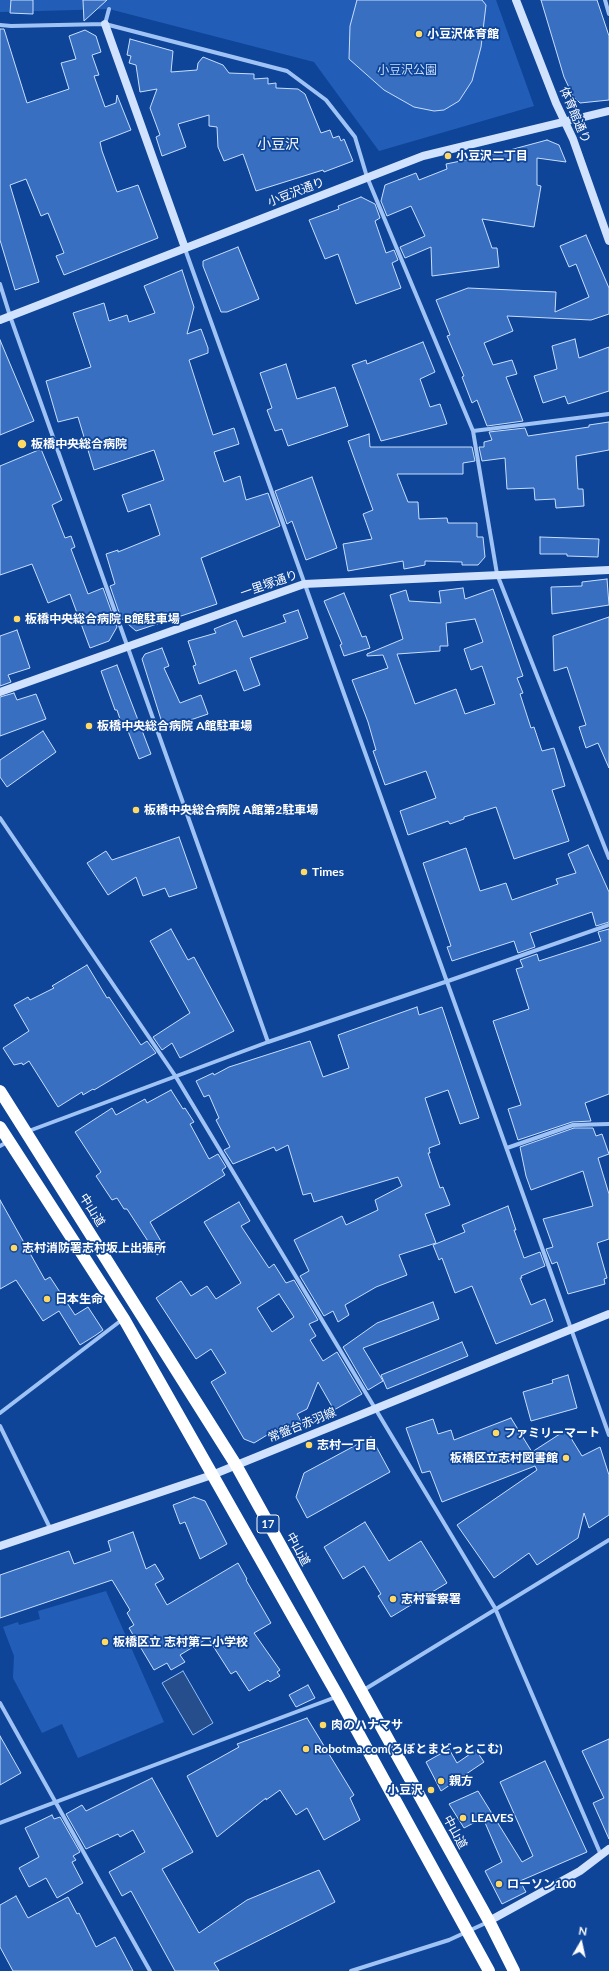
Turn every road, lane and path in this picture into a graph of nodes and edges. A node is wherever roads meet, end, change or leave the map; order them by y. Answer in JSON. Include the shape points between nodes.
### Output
{"nodes":[{"id":1,"x":516,"y":0,"type":"edge"},
{"id":2,"x":605,"y":0,"type":"edge"},
{"id":3,"x":108,"y":9,"type":"dead end"},
{"id":4,"x":609,"y":14,"type":"edge"},
{"id":5,"x":105,"y":24,"type":"junction"},
{"id":6,"x":0,"y":25,"type":"edge"},
{"id":7,"x":609,"y":111,"type":"edge"},
{"id":8,"x":565,"y":122,"type":"junction"},
{"id":9,"x":367,"y":177,"type":"junction"},
{"id":10,"x":609,"y":241,"type":"edge"},
{"id":11,"x":185,"y":248,"type":"junction"},
{"id":12,"x":0,"y":284,"type":"edge"},
{"id":13,"x":10,"y":316,"type":"junction"},
{"id":14,"x":0,"y":320,"type":"edge"},
{"id":15,"x":609,"y":414,"type":"edge"},
{"id":16,"x":473,"y":431,"type":"junction"},
{"id":17,"x":609,"y":570,"type":"edge"},
{"id":18,"x":497,"y":574,"type":"junction"},
{"id":19,"x":304,"y":584,"type":"junction"},
{"id":20,"x":128,"y":647,"type":"junction"},
{"id":21,"x":0,"y":692,"type":"edge"},
{"id":22,"x":0,"y":818,"type":"edge"},
{"id":23,"x":609,"y":858,"type":"edge"},
{"id":24,"x":609,"y":925,"type":"edge"},
{"id":25,"x":448,"y":982,"type":"junction"},
{"id":26,"x":268,"y":1042,"type":"junction"},
{"id":27,"x":176,"y":1077,"type":"junction"},
{"id":28,"x":0,"y":1091,"type":"edge"},
{"id":29,"x":609,"y":1124,"type":"edge"},
{"id":30,"x":0,"y":1127,"type":"edge"},
{"id":31,"x":26,"y":1132,"type":"junction"},
{"id":32,"x":4,"y":1143,"type":"edge"},
{"id":33,"x":507,"y":1148,"type":"junction"},
{"id":34,"x":609,"y":1314,"type":"edge"},
{"id":35,"x":124,"y":1319,"type":"junction"},
{"id":36,"x":571,"y":1330,"type":"junction"},
{"id":37,"x":375,"y":1408,"type":"junction"},
{"id":38,"x":0,"y":1413,"type":"edge"},
{"id":39,"x":0,"y":1426,"type":"edge"},
{"id":40,"x":609,"y":1435,"type":"edge"},
{"id":41,"x":236,"y":1465,"type":"junction"},
{"id":42,"x":212,"y":1475,"type":"junction"},
{"id":43,"x":51,"y":1530,"type":"junction"},
{"id":44,"x":609,"y":1540,"type":"edge"},
{"id":45,"x":0,"y":1546,"type":"edge"},
{"id":46,"x":495,"y":1608,"type":"junction"},
{"id":47,"x":361,"y":1691,"type":"junction"},
{"id":48,"x":338,"y":1696,"type":"junction"},
{"id":49,"x":0,"y":1703,"type":"edge"},
{"id":50,"x":56,"y":1802,"type":"junction"},
{"id":51,"x":0,"y":1823,"type":"edge"},
{"id":52,"x":609,"y":1849,"type":"edge"},
{"id":53,"x":601,"y":1855,"type":"junction"},
{"id":54,"x":489,"y":1921,"type":"junction"},
{"id":55,"x":469,"y":1931,"type":"junction"},
{"id":56,"x":150,"y":1971,"type":"edge"},
{"id":57,"x":351,"y":1971,"type":"edge"},
{"id":58,"x":489,"y":1971,"type":"edge"},
{"id":59,"x":514,"y":1971,"type":"edge"}],
"edges":[{"from":1,"to":8,"type":"street","name":"体育館通り"},
{"from":2,"to":4,"type":"street"},
{"from":3,"to":5,"type":"street"},
{"from":5,"to":6,"type":"street"},
{"from":5,"to":9,"type":"street","via":[[287,71],[326,100],[355,136]]},
{"from":5,"to":11,"type":"street"},
{"from":7,"to":8,"type":"street","name":"小豆沢通り"},
{"from":8,"to":9,"type":"street","name":"小豆沢通り","via":[[423,156]]},
{"from":8,"to":10,"type":"street","name":"体育館通り"},
{"from":9,"to":11,"type":"street","name":"小豆沢通り"},
{"from":9,"to":16,"type":"street"},
{"from":11,"to":13,"type":"street","name":"小豆沢通り"},
{"from":11,"to":19,"type":"street"},
{"from":12,"to":13,"type":"street"},
{"from":13,"to":14,"type":"street","name":"小豆沢通り"},
{"from":13,"to":20,"type":"street"},
{"from":15,"to":16,"type":"street"},
{"from":16,"to":18,"type":"street"},
{"from":17,"to":18,"type":"street","name":"一里塚通り"},
{"from":18,"to":19,"type":"street","name":"一里塚通り"},
{"from":18,"to":23,"type":"street"},
{"from":19,"to":20,"type":"street","name":"一里塚通り"},
{"from":19,"to":25,"type":"street"},
{"from":20,"to":21,"type":"street","name":"一里塚通り"},
{"from":20,"to":26,"type":"street"},
{"from":22,"to":27,"type":"street"},
{"from":24,"to":25,"type":"street"},
{"from":25,"to":26,"type":"street"},
{"from":25,"to":33,"type":"street"},
{"from":26,"to":27,"type":"street"},
{"from":27,"to":31,"type":"street"},
{"from":27,"to":37,"type":"street"},
{"from":28,"to":31,"type":"highway","name":"中山道","number":"17"},
{"from":29,"to":33,"type":"street","via":[[573,1125]]},
{"from":30,"to":32,"type":"highway","number":"17"},
{"from":31,"to":41,"type":"highway","name":"中山道","number":"17"},
{"from":32,"to":35,"type":"highway","number":"17"},
{"from":33,"to":36,"type":"street"},
{"from":34,"to":36,"type":"street","name":"常盤台赤羽線"},
{"from":35,"to":38,"type":"street"},
{"from":35,"to":42,"type":"highway","number":"17"},
{"from":36,"to":37,"type":"street","name":"常盤台赤羽線"},
{"from":36,"to":40,"type":"street"},
{"from":37,"to":41,"type":"street","name":"常盤台赤羽線"},
{"from":37,"to":46,"type":"street"},
{"from":39,"to":43,"type":"street"},
{"from":41,"to":42,"type":"street","name":"常盤台赤羽線"},
{"from":41,"to":47,"type":"highway","name":"中山道","number":"17"},
{"from":42,"to":43,"type":"street","name":"常盤台赤羽線"},
{"from":42,"to":48,"type":"highway","number":"17"},
{"from":43,"to":45,"type":"street","name":"常盤台赤羽線"},
{"from":44,"to":46,"type":"street"},
{"from":46,"to":47,"type":"street"},
{"from":46,"to":53,"type":"street"},
{"from":47,"to":54,"type":"highway","name":"中山道","number":"17"},
{"from":48,"to":50,"type":"street"},
{"from":48,"to":55,"type":"highway","number":"17"},
{"from":49,"to":50,"type":"street"},
{"from":50,"to":51,"type":"street"},
{"from":50,"to":56,"type":"street"},
{"from":52,"to":53,"type":"street"},
{"from":53,"to":54,"type":"street","via":[[580,1871]]},
{"from":54,"to":55,"type":"street"},
{"from":54,"to":59,"type":"highway","name":"中山道","number":"17"},
{"from":55,"to":57,"type":"street","via":[[449,1940]]},
{"from":55,"to":58,"type":"highway","number":"17"}]}
